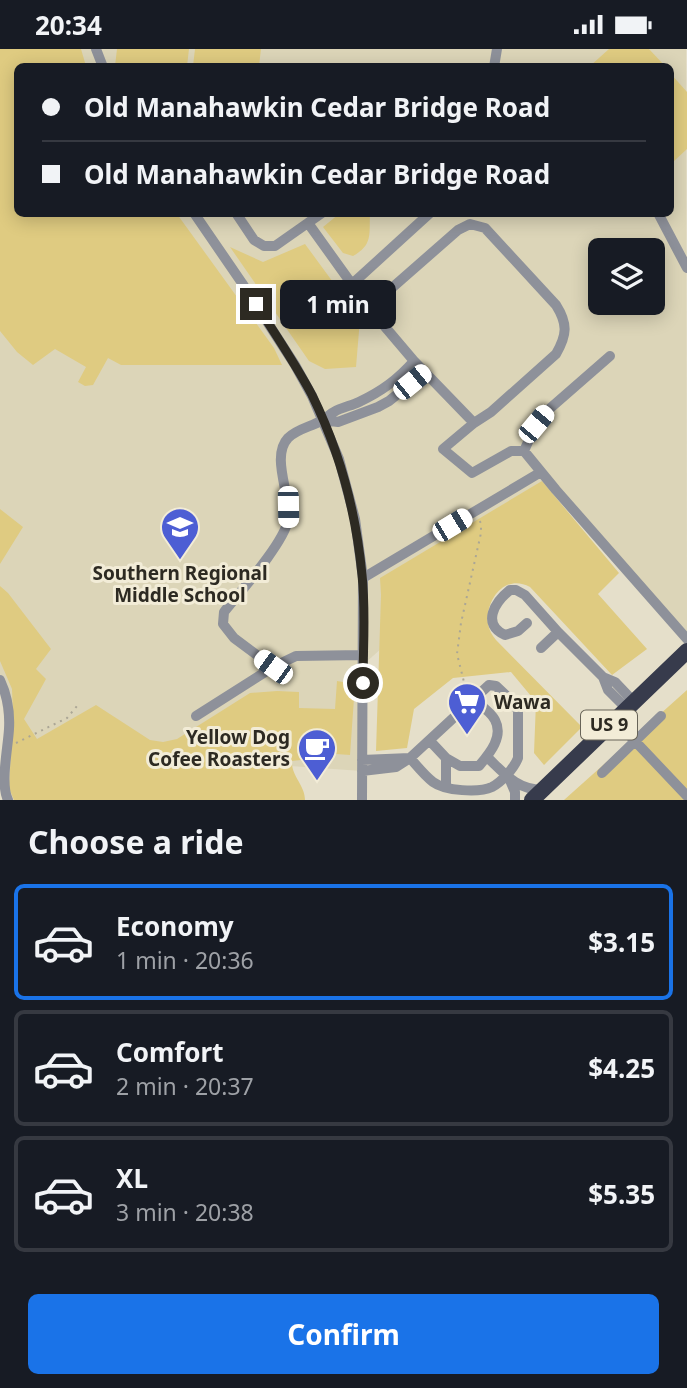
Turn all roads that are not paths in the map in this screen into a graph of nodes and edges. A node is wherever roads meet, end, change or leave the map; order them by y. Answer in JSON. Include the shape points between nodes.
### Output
{"nodes":[{"id":1,"x":197,"y":217,"type":"edge"},
{"id":2,"x":239,"y":217,"type":"edge"},
{"id":3,"x":316,"y":217,"type":"edge"},
{"id":4,"x":426,"y":217,"type":"edge"},
{"id":5,"x":660,"y":217,"type":"edge"},
{"id":6,"x":308,"y":223,"type":"junction"},
{"id":7,"x":687,"y":268,"type":"edge"},
{"id":8,"x":351,"y":285,"type":"junction"},
{"id":9,"x":369,"y":308,"type":"junction"},
{"id":10,"x":610,"y":356,"type":"dead end"},
{"id":11,"x":414,"y":362,"type":"junction"},
{"id":12,"x":425,"y":372,"type":"junction"},
{"id":13,"x":323,"y":420,"type":"junction"},
{"id":14,"x":474,"y":423,"type":"junction"},
{"id":15,"x":524,"y":451,"type":"junction"},
{"id":16,"x":541,"y":472,"type":"junction"},
{"id":17,"x":363,"y":578,"type":"junction"},
{"id":18,"x":527,"y":623,"type":"dead end"},
{"id":19,"x":558,"y":632,"type":"junction"},
{"id":20,"x":687,"y":639,"type":"edge"},
{"id":21,"x":541,"y":648,"type":"dead end"},
{"id":22,"x":687,"y":651,"type":"edge"},
{"id":23,"x":363,"y":655,"type":"junction"},
{"id":24,"x":273,"y":667,"type":"junction"},
{"id":25,"x":0,"y":680,"type":"edge"},
{"id":26,"x":474,"y":700,"type":"junction"},
{"id":27,"x":625,"y":710,"type":"junction"},
{"id":28,"x":196,"y":716,"type":"dead end"},
{"id":29,"x":661,"y":716,"type":"dead end"},
{"id":30,"x":518,"y":718,"type":"junction"},
{"id":31,"x":495,"y":719,"type":"junction"},
{"id":32,"x":430,"y":741,"type":"junction"},
{"id":33,"x":635,"y":742,"type":"junction"},
{"id":34,"x":487,"y":757,"type":"junction"},
{"id":35,"x":410,"y":758,"type":"junction"},
{"id":36,"x":446,"y":758,"type":"junction"},
{"id":37,"x":362,"y":765,"type":"junction"},
{"id":38,"x":602,"y":773,"type":"dead end"},
{"id":39,"x":508,"y":776,"type":"junction"},
{"id":40,"x":446,"y":787,"type":"junction"},
{"id":41,"x":537,"y":795,"type":"edge"},
{"id":42,"x":687,"y":796,"type":"edge"},
{"id":43,"x":8,"y":800,"type":"edge"},
{"id":44,"x":362,"y":800,"type":"edge"},
{"id":45,"x":515,"y":800,"type":"edge"}],
"edges":[{"from":1,"to":13,"type":"street","via":[[295,365]]},
{"from":2,"to":6,"type":"street","via":[[254,240],[264,246],[275,246]]},
{"from":3,"to":6,"type":"street"},
{"from":4,"to":8,"type":"street"},
{"from":5,"to":7,"type":"street"},
{"from":6,"to":8,"type":"street"},
{"from":8,"to":9,"type":"street"},
{"from":9,"to":11,"type":"street"},
{"from":9,"to":14,"type":"street","via":[[470,223],[485,228],[556,305],[564,317],[565,333],[556,354]]},
{"from":10,"to":15,"type":"street","via":[[547,411]]},
{"from":11,"to":12,"type":"street"},
{"from":11,"to":13,"type":"street","via":[[387,387]]},
{"from":12,"to":13,"type":"street","via":[[378,407],[338,422]]},
{"from":12,"to":14,"type":"street"},
{"from":13,"to":17,"type":"street","via":[[355,519]]},
{"from":13,"to":24,"type":"street","via":[[299,430],[281,449],[288,522],[276,545],[224,612],[223,624],[234,638]]},
{"from":14,"to":15,"type":"street","via":[[443,449],[472,473],[511,451]]},
{"from":15,"to":16,"type":"street"},
{"from":16,"to":17,"type":"street"},
{"from":16,"to":20,"type":"street"},
{"from":17,"to":23,"type":"street"},
{"from":18,"to":19,"type":"street","via":[[505,635],[495,628],[494,610],[510,590],[525,595]]},
{"from":19,"to":21,"type":"street"},
{"from":19,"to":27,"type":"street","via":[[603,677]]},
{"from":22,"to":27,"type":"highway","number":"US 9"},
{"from":23,"to":24,"type":"street","via":[[296,656]]},
{"from":23,"to":37,"type":"street"},
{"from":24,"to":28,"type":"street"},
{"from":25,"to":43,"type":"street","via":[[8,703],[3,785]]},
{"from":26,"to":30,"type":"street","via":[[489,685],[496,686],[514,703]]},
{"from":26,"to":31,"type":"street"},
{"from":26,"to":32,"type":"street"},
{"from":27,"to":33,"type":"street"},
{"from":27,"to":41,"type":"highway","number":"US 9"},
{"from":29,"to":33,"type":"street"},
{"from":30,"to":31,"type":"street"},
{"from":30,"to":39,"type":"street","via":[[518,758]]},
{"from":31,"to":34,"type":"street","via":[[495,745]]},
{"from":32,"to":35,"type":"street"},
{"from":32,"to":36,"type":"street"},
{"from":33,"to":38,"type":"street"},
{"from":33,"to":42,"type":"street"},
{"from":34,"to":36,"type":"street","via":[[479,766],[460,766]]},
{"from":34,"to":39,"type":"street"},
{"from":35,"to":37,"type":"street","via":[[396,767]]},
{"from":35,"to":40,"type":"street","via":[[434,783]]},
{"from":36,"to":40,"type":"street"},
{"from":37,"to":44,"type":"street"},
{"from":39,"to":40,"type":"street","via":[[485,789]]},
{"from":39,"to":41,"type":"street"},
{"from":39,"to":45,"type":"street"}]}
